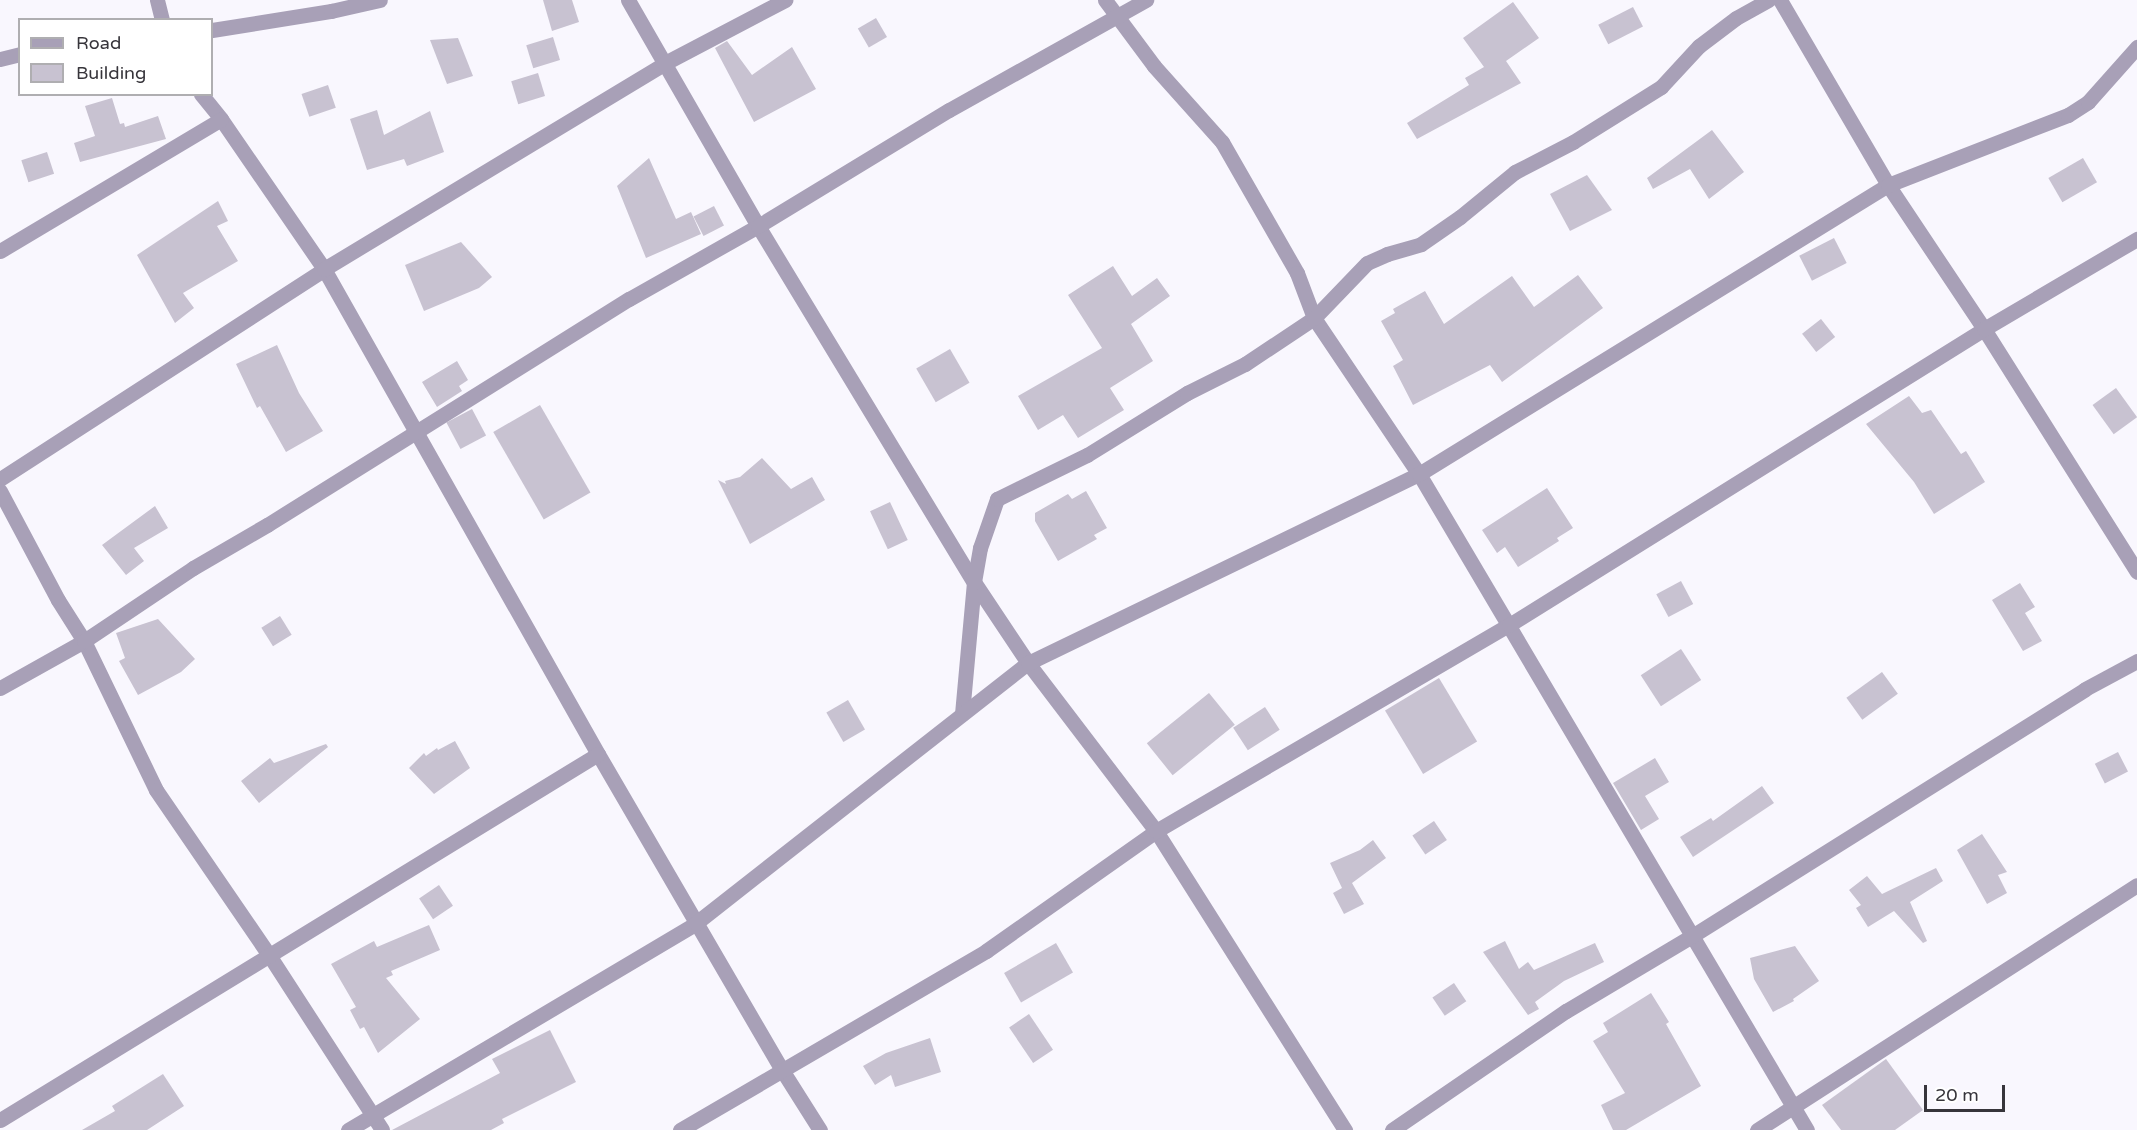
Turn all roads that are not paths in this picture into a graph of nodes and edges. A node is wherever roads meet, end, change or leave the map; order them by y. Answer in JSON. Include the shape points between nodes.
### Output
{"nodes":[{"id":1,"x":157,"y":0,"type":"edge"},
{"id":2,"x":380,"y":0,"type":"edge"},
{"id":3,"x":628,"y":0,"type":"edge"},
{"id":4,"x":785,"y":0,"type":"edge"},
{"id":5,"x":1106,"y":0,"type":"edge"},
{"id":6,"x":1146,"y":0,"type":"edge"},
{"id":7,"x":1767,"y":0,"type":"edge"},
{"id":8,"x":1780,"y":0,"type":"edge"},
{"id":9,"x":162,"y":18,"type":"edge"},
{"id":10,"x":1116,"y":18,"type":"junction"},
{"id":11,"x":213,"y":30,"type":"edge"},
{"id":12,"x":2137,"y":46,"type":"edge"},
{"id":13,"x":18,"y":54,"type":"edge"},
{"id":14,"x":0,"y":59,"type":"edge"},
{"id":15,"x":664,"y":63,"type":"junction"},
{"id":16,"x":203,"y":96,"type":"edge"},
{"id":17,"x":221,"y":119,"type":"junction"},
{"id":18,"x":1888,"y":185,"type":"junction"},
{"id":19,"x":758,"y":226,"type":"junction"},
{"id":20,"x":2137,"y":239,"type":"edge"},
{"id":21,"x":0,"y":251,"type":"edge"},
{"id":22,"x":324,"y":269,"type":"junction"},
{"id":23,"x":1314,"y":318,"type":"junction"},
{"id":24,"x":1984,"y":329,"type":"junction"},
{"id":25,"x":417,"y":430,"type":"junction"},
{"id":26,"x":1419,"y":474,"type":"junction"},
{"id":27,"x":0,"y":479,"type":"edge"},
{"id":28,"x":0,"y":491,"type":"edge"},
{"id":29,"x":2137,"y":572,"type":"edge"},
{"id":30,"x":974,"y":582,"type":"junction"},
{"id":31,"x":1509,"y":625,"type":"junction"},
{"id":32,"x":84,"y":641,"type":"junction"},
{"id":33,"x":2137,"y":661,"type":"edge"},
{"id":34,"x":1028,"y":663,"type":"junction"},
{"id":35,"x":0,"y":688,"type":"edge"},
{"id":36,"x":962,"y":714,"type":"junction"},
{"id":37,"x":598,"y":754,"type":"junction"},
{"id":38,"x":1156,"y":831,"type":"junction"},
{"id":39,"x":2137,"y":885,"type":"edge"},
{"id":40,"x":696,"y":923,"type":"junction"},
{"id":41,"x":1692,"y":936,"type":"junction"},
{"id":42,"x":269,"y":955,"type":"junction"},
{"id":43,"x":782,"y":1071,"type":"junction"},
{"id":44,"x":1795,"y":1107,"type":"junction"},
{"id":45,"x":373,"y":1114,"type":"junction"},
{"id":46,"x":0,"y":1120,"type":"edge"},
{"id":47,"x":348,"y":1130,"type":"edge"},
{"id":48,"x":382,"y":1130,"type":"edge"},
{"id":49,"x":680,"y":1130,"type":"edge"},
{"id":50,"x":820,"y":1130,"type":"edge"},
{"id":51,"x":1345,"y":1130,"type":"edge"},
{"id":52,"x":1392,"y":1130,"type":"edge"},
{"id":53,"x":1757,"y":1130,"type":"edge"},
{"id":54,"x":1807,"y":1130,"type":"edge"}],
"edges":[{"from":1,"to":9,"type":"street"},
{"from":2,"to":11,"type":"street"},
{"from":3,"to":15,"type":"street"},
{"from":4,"to":15,"type":"street"},
{"from":5,"to":10,"type":"street"},
{"from":6,"to":10,"type":"street"},
{"from":7,"to":23,"type":"street","via":[[1699,46],[1661,87],[1573,142],[1515,172],[1421,244],[1367,263]]},
{"from":8,"to":18,"type":"street"},
{"from":10,"to":19,"type":"street","via":[[949,110]]},
{"from":10,"to":23,"type":"street","via":[[1222,142],[1297,273]]},
{"from":12,"to":18,"type":"street","via":[[2088,102],[2068,115]]},
{"from":13,"to":14,"type":"street"},
{"from":15,"to":19,"type":"street"},
{"from":15,"to":22,"type":"street"},
{"from":16,"to":17,"type":"street"},
{"from":17,"to":21,"type":"street"},
{"from":17,"to":22,"type":"street"},
{"from":18,"to":24,"type":"street"},
{"from":18,"to":26,"type":"street"},
{"from":19,"to":25,"type":"street","via":[[629,299]]},
{"from":19,"to":30,"type":"street"},
{"from":20,"to":24,"type":"street"},
{"from":22,"to":25,"type":"street"},
{"from":22,"to":27,"type":"street"},
{"from":23,"to":26,"type":"street"},
{"from":23,"to":30,"type":"street","via":[[1245,364],[1187,393],[1087,455],[997,499],[980,548]]},
{"from":24,"to":29,"type":"street"},
{"from":24,"to":31,"type":"street"},
{"from":25,"to":32,"type":"street","via":[[193,568]]},
{"from":25,"to":37,"type":"street"},
{"from":26,"to":31,"type":"street"},
{"from":26,"to":34,"type":"street"},
{"from":28,"to":32,"type":"street"},
{"from":30,"to":34,"type":"street"},
{"from":30,"to":36,"type":"street"},
{"from":31,"to":38,"type":"street"},
{"from":31,"to":41,"type":"street"},
{"from":32,"to":35,"type":"street"},
{"from":32,"to":42,"type":"street","via":[[156,790]]},
{"from":33,"to":41,"type":"street","via":[[2085,689]]},
{"from":34,"to":36,"type":"street"},
{"from":34,"to":38,"type":"street"},
{"from":36,"to":40,"type":"street"},
{"from":37,"to":40,"type":"street"},
{"from":37,"to":42,"type":"street"},
{"from":38,"to":43,"type":"street","via":[[986,951]]},
{"from":38,"to":51,"type":"street"},
{"from":39,"to":44,"type":"street"},
{"from":40,"to":43,"type":"street"},
{"from":40,"to":45,"type":"street"},
{"from":41,"to":44,"type":"street"},
{"from":41,"to":52,"type":"street","via":[[1566,1011]]},
{"from":42,"to":45,"type":"street"},
{"from":42,"to":46,"type":"street"},
{"from":43,"to":49,"type":"street"},
{"from":43,"to":50,"type":"street"},
{"from":44,"to":53,"type":"street"},
{"from":44,"to":54,"type":"street"},
{"from":45,"to":47,"type":"street"},
{"from":45,"to":48,"type":"street"}]}
